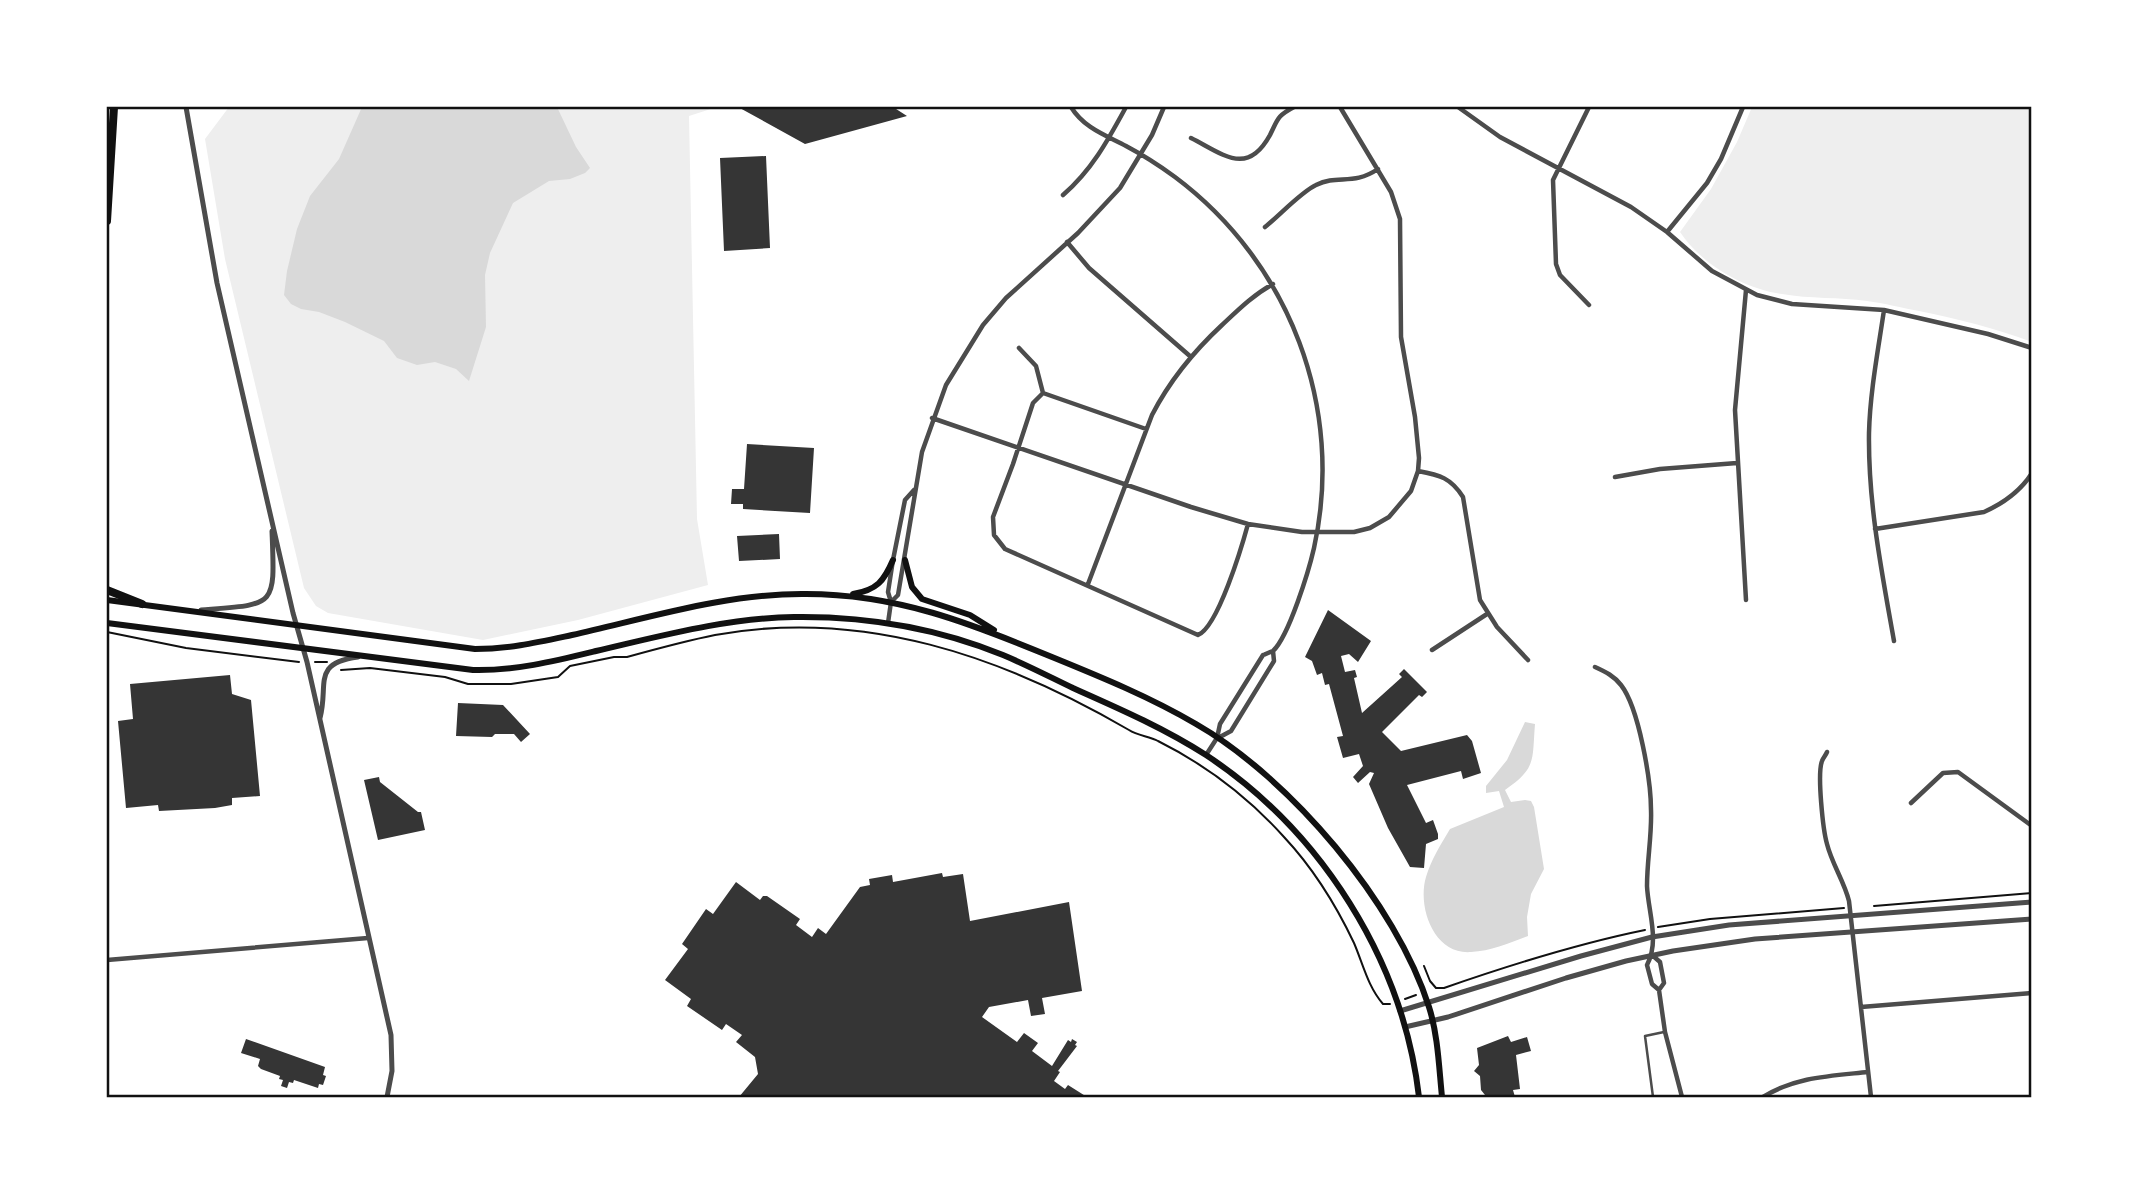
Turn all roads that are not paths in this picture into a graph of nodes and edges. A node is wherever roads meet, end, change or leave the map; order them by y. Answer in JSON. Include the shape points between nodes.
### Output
{"nodes":[{"id":1,"x":114,"y":107,"type":"edge"},
{"id":2,"x":186,"y":107,"type":"edge"},
{"id":3,"x":1071,"y":107,"type":"edge"},
{"id":4,"x":1126,"y":107,"type":"edge"},
{"id":5,"x":1164,"y":107,"type":"edge"},
{"id":6,"x":1294,"y":107,"type":"edge"},
{"id":7,"x":1340,"y":107,"type":"edge"},
{"id":8,"x":1458,"y":107,"type":"edge"},
{"id":9,"x":1589,"y":107,"type":"edge"},
{"id":10,"x":1743,"y":107,"type":"edge"},
{"id":11,"x":1109,"y":137,"type":"junction"},
{"id":12,"x":1191,"y":138,"type":"dead end"},
{"id":13,"x":1142,"y":155,"type":"junction"},
{"id":14,"x":1558,"y":168,"type":"junction"},
{"id":15,"x":1378,"y":169,"type":"junction"},
{"id":16,"x":1063,"y":195,"type":"dead end"},
{"id":17,"x":107,"y":221,"type":"edge"},
{"id":18,"x":1265,"y":227,"type":"dead end"},
{"id":19,"x":1667,"y":232,"type":"junction"},
{"id":20,"x":1067,"y":242,"type":"junction"},
{"id":21,"x":1273,"y":284,"type":"junction"},
{"id":22,"x":1746,"y":290,"type":"junction"},
{"id":23,"x":1589,"y":305,"type":"dead end"},
{"id":24,"x":1884,"y":310,"type":"junction"},
{"id":25,"x":1018,"y":348,"type":"dead end"},
{"id":26,"x":2032,"y":348,"type":"edge"},
{"id":27,"x":1191,"y":357,"type":"junction"},
{"id":28,"x":1044,"y":393,"type":"junction"},
{"id":29,"x":932,"y":418,"type":"junction"},
{"id":30,"x":1146,"y":429,"type":"junction"},
{"id":31,"x":1018,"y":447,"type":"junction"},
{"id":32,"x":1737,"y":463,"type":"junction"},
{"id":33,"x":1418,"y":471,"type":"junction"},
{"id":34,"x":2032,"y":473,"type":"edge"},
{"id":35,"x":1615,"y":477,"type":"dead end"},
{"id":36,"x":1126,"y":484,"type":"junction"},
{"id":37,"x":914,"y":489,"type":"junction"},
{"id":38,"x":271,"y":518,"type":"junction"},
{"id":39,"x":1248,"y":524,"type":"junction"},
{"id":40,"x":1875,"y":529,"type":"junction"},
{"id":41,"x":1318,"y":532,"type":"junction"},
{"id":42,"x":893,"y":560,"type":"junction"},
{"id":43,"x":905,"y":560,"type":"junction"},
{"id":44,"x":1088,"y":584,"type":"junction"},
{"id":45,"x":107,"y":590,"type":"edge"},
{"id":46,"x":842,"y":596,"type":"junction"},
{"id":47,"x":107,"y":600,"type":"edge"},
{"id":48,"x":1746,"y":600,"type":"dead end"},
{"id":49,"x":891,"y":602,"type":"junction"},
{"id":50,"x":142,"y":604,"type":"junction"},
{"id":51,"x":192,"y":611,"type":"junction"},
{"id":52,"x":1487,"y":614,"type":"junction"},
{"id":53,"x":107,"y":623,"type":"edge"},
{"id":54,"x":888,"y":623,"type":"junction"},
{"id":55,"x":297,"y":626,"type":"junction"},
{"id":56,"x":1011,"y":640,"type":"junction"},
{"id":57,"x":1894,"y":642,"type":"dead end"},
{"id":58,"x":303,"y":648,"type":"junction"},
{"id":59,"x":1432,"y":650,"type":"dead end"},
{"id":60,"x":1273,"y":651,"type":"junction"},
{"id":61,"x":362,"y":657,"type":"junction"},
{"id":62,"x":1528,"y":660,"type":"dead end"},
{"id":63,"x":1595,"y":667,"type":"dead end"},
{"id":64,"x":319,"y":721,"type":"junction"},
{"id":65,"x":1217,"y":738,"type":"junction"},
{"id":66,"x":1828,"y":752,"type":"dead end"},
{"id":67,"x":1206,"y":755,"type":"junction"},
{"id":68,"x":1911,"y":803,"type":"dead end"},
{"id":69,"x":2032,"y":825,"type":"edge"},
{"id":70,"x":2032,"y":902,"type":"edge"},
{"id":71,"x":1850,"y":916,"type":"junction"},
{"id":72,"x":2032,"y":919,"type":"edge"},
{"id":73,"x":1854,"y":933,"type":"junction"},
{"id":74,"x":1652,"y":937,"type":"junction"},
{"id":75,"x":368,"y":938,"type":"junction"},
{"id":76,"x":1652,"y":955,"type":"junction"},
{"id":77,"x":107,"y":960,"type":"edge"},
{"id":78,"x":1659,"y":990,"type":"junction"},
{"id":79,"x":2032,"y":993,"type":"edge"},
{"id":80,"x":1428,"y":1003,"type":"junction"},
{"id":81,"x":1861,"y":1007,"type":"junction"},
{"id":82,"x":1400,"y":1011,"type":"junction"},
{"id":83,"x":1433,"y":1021,"type":"junction"},
{"id":84,"x":1405,"y":1027,"type":"junction"},
{"id":85,"x":1665,"y":1032,"type":"junction"},
{"id":86,"x":1868,"y":1072,"type":"junction"},
{"id":87,"x":387,"y":1097,"type":"edge"},
{"id":88,"x":1419,"y":1097,"type":"edge"},
{"id":89,"x":1441,"y":1097,"type":"edge"},
{"id":90,"x":1653,"y":1097,"type":"edge"},
{"id":91,"x":1682,"y":1097,"type":"edge"},
{"id":92,"x":1763,"y":1097,"type":"edge"},
{"id":93,"x":1871,"y":1097,"type":"edge"}],
"edges":[{"from":1,"to":17,"type":"highway"},
{"from":2,"to":38,"type":"street","via":[[216,274]]},
{"from":3,"to":11,"type":"street","via":[[1086,125]]},
{"from":4,"to":11,"type":"street"},
{"from":5,"to":13,"type":"street"},
{"from":6,"to":12,"type":"street","via":[[1278,117],[1269,137],[1247,160],[1231,159]]},
{"from":7,"to":15,"type":"street"},
{"from":8,"to":14,"type":"street","via":[[1500,137]]},
{"from":9,"to":14,"type":"street"},
{"from":10,"to":19,"type":"street","via":[[1707,183]]},
{"from":11,"to":13,"type":"street"},
{"from":11,"to":16,"type":"street","via":[[1098,158]]},
{"from":13,"to":20,"type":"street","via":[[1100,212]]},
{"from":13,"to":21,"type":"street","via":[[1191,189],[1227,223]]},
{"from":14,"to":19,"type":"street"},
{"from":14,"to":23,"type":"street","via":[[1551,187],[1556,264],[1568,285]]},
{"from":15,"to":18,"type":"street","via":[[1359,179],[1314,186]]},
{"from":15,"to":33,"type":"street","via":[[1400,219],[1401,337],[1416,427]]},
{"from":19,"to":22,"type":"street","via":[[1712,271]]},
{"from":20,"to":27,"type":"street","via":[[1089,268]]},
{"from":20,"to":29,"type":"street","via":[[982,325],[962,354]]},
{"from":21,"to":27,"type":"street","via":[[1245,302]]},
{"from":21,"to":41,"type":"street","via":[[1303,351],[1318,411],[1322,471]]},
{"from":22,"to":24,"type":"street","via":[[1792,304]]},
{"from":22,"to":32,"type":"street","via":[[1735,410]]},
{"from":24,"to":26,"type":"street"},
{"from":24,"to":40,"type":"street","via":[[1869,434]]},
{"from":25,"to":28,"type":"street","via":[[1036,366]]},
{"from":27,"to":30,"type":"street","via":[[1162,395]]},
{"from":28,"to":30,"type":"street"},
{"from":28,"to":31,"type":"street","via":[[1033,402]]},
{"from":29,"to":31,"type":"street"},
{"from":29,"to":37,"type":"street"},
{"from":30,"to":36,"type":"street"},
{"from":31,"to":36,"type":"street"},
{"from":31,"to":44,"type":"street","via":[[993,517],[994,535],[1006,548]]},
{"from":32,"to":35,"type":"street","via":[[1660,468]]},
{"from":32,"to":48,"type":"street"},
{"from":33,"to":41,"type":"street","via":[[1398,508],[1378,523],[1354,532]]},
{"from":33,"to":52,"type":"street","via":[[1447,478],[1463,498],[1476,585]]},
{"from":34,"to":40,"type":"street","via":[[2015,494],[1984,512]]},
{"from":36,"to":39,"type":"street"},
{"from":36,"to":44,"type":"street"},
{"from":37,"to":42,"type":"street","via":[[905,500]]},
{"from":37,"to":43,"type":"street"},
{"from":38,"to":51,"type":"street","via":[[274,579],[270,595],[256,605]]},
{"from":38,"to":55,"type":"street"},
{"from":39,"to":41,"type":"street"},
{"from":39,"to":44,"type":"street","via":[[1224,597],[1201,635],[1194,636]]},
{"from":40,"to":57,"type":"street"},
{"from":41,"to":60,"type":"street","via":[[1300,597]]},
{"from":42,"to":46,"type":"main road","via":[[879,586]]},
{"from":42,"to":49,"type":"street"},
{"from":43,"to":49,"type":"street","via":[[898,595]]},
{"from":43,"to":56,"type":"main road","via":[[912,587],[922,599],[970,615]]},
{"from":45,"to":50,"type":"highway"},
{"from":46,"to":49,"type":"main road"},
{"from":46,"to":55,"type":"main road","via":[[735,599],[497,649]]},
{"from":47,"to":50,"type":"main road"},
{"from":49,"to":54,"type":"street"},
{"from":49,"to":56,"type":"main road","via":[[939,613]]},
{"from":50,"to":51,"type":"main road"},
{"from":51,"to":55,"type":"main road"},
{"from":52,"to":59,"type":"street"},
{"from":52,"to":62,"type":"street"},
{"from":53,"to":58,"type":"main road"},
{"from":54,"to":61,"type":"main road","via":[[820,617],[737,621],[503,670]]},
{"from":54,"to":67,"type":"main road","via":[[1003,655]]},
{"from":55,"to":58,"type":"street"},
{"from":56,"to":65,"type":"main road","via":[[1143,696]]},
{"from":58,"to":61,"type":"main road"},
{"from":58,"to":64,"type":"street"},
{"from":60,"to":65,"type":"street","via":[[1263,655],[1220,724]]},
{"from":60,"to":65,"type":"street","via":[[1274,661],[1231,731]]},
{"from":61,"to":64,"type":"street","via":[[337,662],[328,670]]},
{"from":63,"to":74,"type":"street","via":[[1624,688],[1641,738],[1651,809],[1647,887]]},
{"from":64,"to":75,"type":"street"},
{"from":65,"to":67,"type":"street"},
{"from":65,"to":80,"type":"main road","via":[[1287,794],[1340,854],[1394,927]]},
{"from":66,"to":71,"type":"street","via":[[1821,762],[1820,779],[1826,835]]},
{"from":67,"to":82,"type":"main road","via":[[1250,788],[1332,875],[1369,938]]},
{"from":68,"to":69,"type":"street","via":[[1944,773],[1958,772]]},
{"from":70,"to":71,"type":"street"},
{"from":71,"to":73,"type":"street"},
{"from":71,"to":74,"type":"street","via":[[1729,925]]},
{"from":72,"to":73,"type":"street"},
{"from":73,"to":76,"type":"street","via":[[1755,939]]},
{"from":73,"to":81,"type":"street"},
{"from":74,"to":76,"type":"street"},
{"from":74,"to":80,"type":"street"},
{"from":75,"to":77,"type":"street"},
{"from":75,"to":87,"type":"street","via":[[391,1035]]},
{"from":76,"to":78,"type":"street","via":[[1647,965],[1651,984]]},
{"from":76,"to":78,"type":"street","via":[[1660,962],[1664,983]]},
{"from":76,"to":83,"type":"street"},
{"from":78,"to":85,"type":"street"},
{"from":79,"to":81,"type":"street"},
{"from":80,"to":82,"type":"street"},
{"from":80,"to":83,"type":"main road"},
{"from":81,"to":86,"type":"street"},
{"from":82,"to":84,"type":"main road"},
{"from":83,"to":84,"type":"street"},
{"from":83,"to":89,"type":"main road"},
{"from":84,"to":88,"type":"main road"},
{"from":85,"to":90,"type":"lane","via":[[1645,1036]]},
{"from":85,"to":91,"type":"street"},
{"from":86,"to":92,"type":"street","via":[[1804,1079]]},
{"from":86,"to":93,"type":"street"}]}
